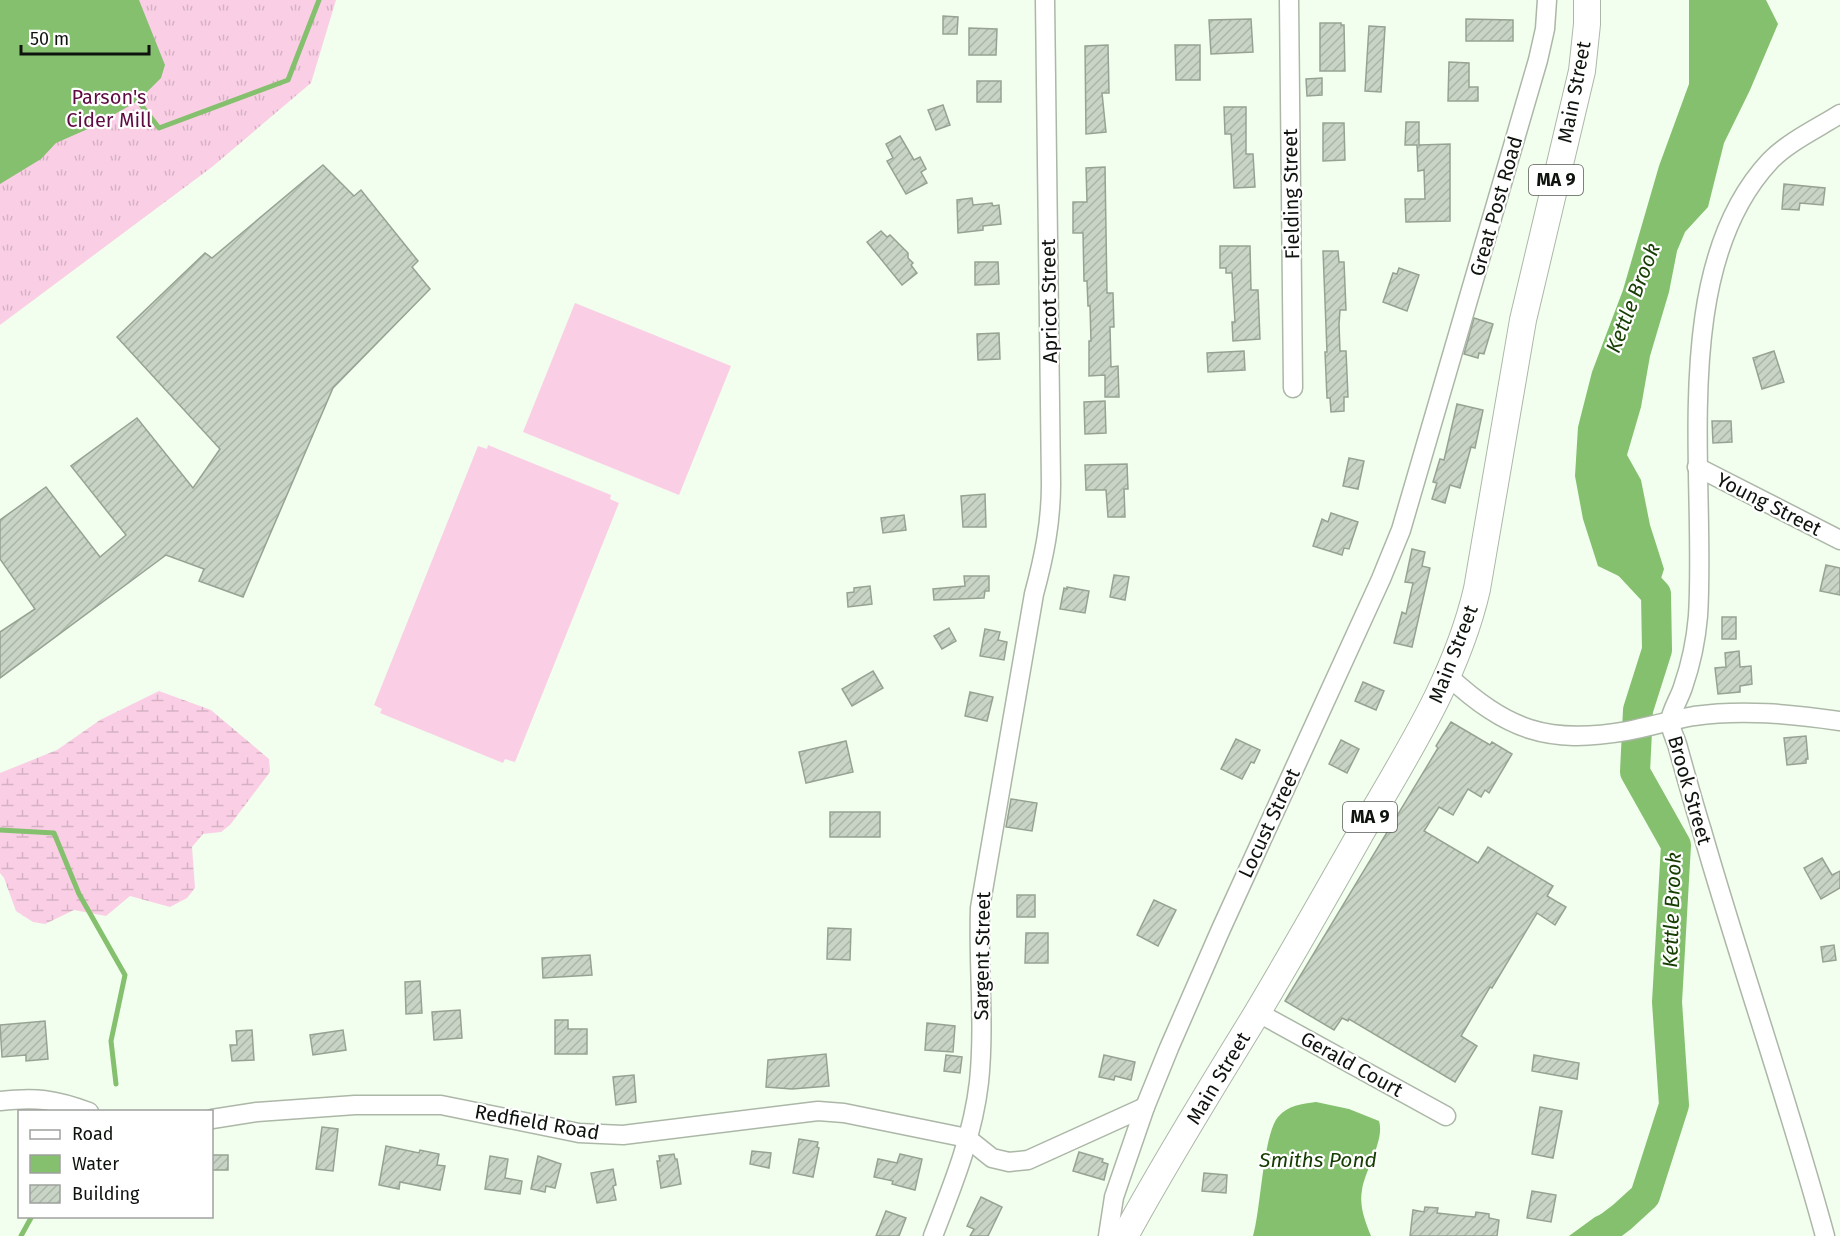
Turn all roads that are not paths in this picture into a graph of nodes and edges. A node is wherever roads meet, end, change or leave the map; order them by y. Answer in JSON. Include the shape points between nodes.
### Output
{"nodes":[{"id":1,"x":1045,"y":0,"type":"edge"},
{"id":2,"x":1289,"y":0,"type":"edge"},
{"id":3,"x":1547,"y":0,"type":"edge"},
{"id":4,"x":1587,"y":0,"type":"edge"},
{"id":5,"x":1840,"y":114,"type":"edge"},
{"id":6,"x":1293,"y":388,"type":"dead end"},
{"id":7,"x":1436,"y":411,"type":"joint"},
{"id":8,"x":1697,"y":467,"type":"junction"},
{"id":9,"x":1840,"y":540,"type":"edge"},
{"id":10,"x":1033,"y":600,"type":"joint"},
{"id":11,"x":1448,"y":676,"type":"junction"},
{"id":12,"x":1840,"y":721,"type":"edge"},
{"id":13,"x":1662,"y":723,"type":"junction"},
{"id":14,"x":1257,"y":1012,"type":"junction"},
{"id":15,"x":0,"y":1101,"type":"edge"},
{"id":16,"x":1145,"y":1107,"type":"junction"},
{"id":17,"x":84,"y":1110,"type":"edge"},
{"id":18,"x":1446,"y":1116,"type":"dead end"},
{"id":19,"x":213,"y":1119,"type":"edge"},
{"id":20,"x":967,"y":1138,"type":"junction"},
{"id":21,"x":933,"y":1236,"type":"edge"},
{"id":22,"x":1108,"y":1236,"type":"edge"},
{"id":23,"x":1125,"y":1236,"type":"edge"},
{"id":24,"x":1825,"y":1236,"type":"edge"}],
"edges":[{"from":1,"to":10,"type":"street","name":"Apricot Street","via":[[1051,500],[1048,537]]},
{"from":2,"to":6,"type":"street","name":"Fielding Street"},
{"from":3,"to":7,"type":"street","name":"Great Post Road","via":[[1538,60]]},
{"from":4,"to":11,"type":"highway","name":"Main Street","number":"MA 9","via":[[1582,71],[1522,320],[1477,589]]},
{"from":5,"to":8,"type":"street","name":"Brook Street","via":[[1779,153],[1763,169],[1733,218],[1708,297],[1698,391]]},
{"from":7,"to":16,"type":"street","name":"Locust Street","via":[[1381,579],[1221,929]]},
{"from":8,"to":9,"type":"street","name":"Young Street"},
{"from":8,"to":13,"type":"street","name":"Brook Street","via":[[1698,617],[1688,669]]},
{"from":10,"to":20,"type":"street","name":"Sargent Street","via":[[980,908],[981,1050],[979,1084]]},
{"from":11,"to":13,"type":"street","via":[[1493,713],[1550,735],[1593,736]]},
{"from":11,"to":14,"type":"highway","name":"Main Street","number":"MA 9"},
{"from":12,"to":13,"type":"street","via":[[1754,713],[1695,716]]},
{"from":13,"to":24,"type":"street","name":"Brook Street"},
{"from":14,"to":18,"type":"street","name":"Gerald Court"},
{"from":14,"to":23,"type":"highway","name":"Main Street","number":"MA 9"},
{"from":15,"to":17,"type":"street","via":[[44,1099]]},
{"from":16,"to":20,"type":"street","via":[[1023,1161],[992,1158]]},
{"from":16,"to":22,"type":"street","name":"Locust Street","via":[[1114,1197]]},
{"from":19,"to":20,"type":"street","name":"Redfield Road","via":[[355,1106],[441,1105],[579,1133],[623,1135],[818,1111]]},
{"from":20,"to":21,"type":"street","name":"Sargent Street"}]}
